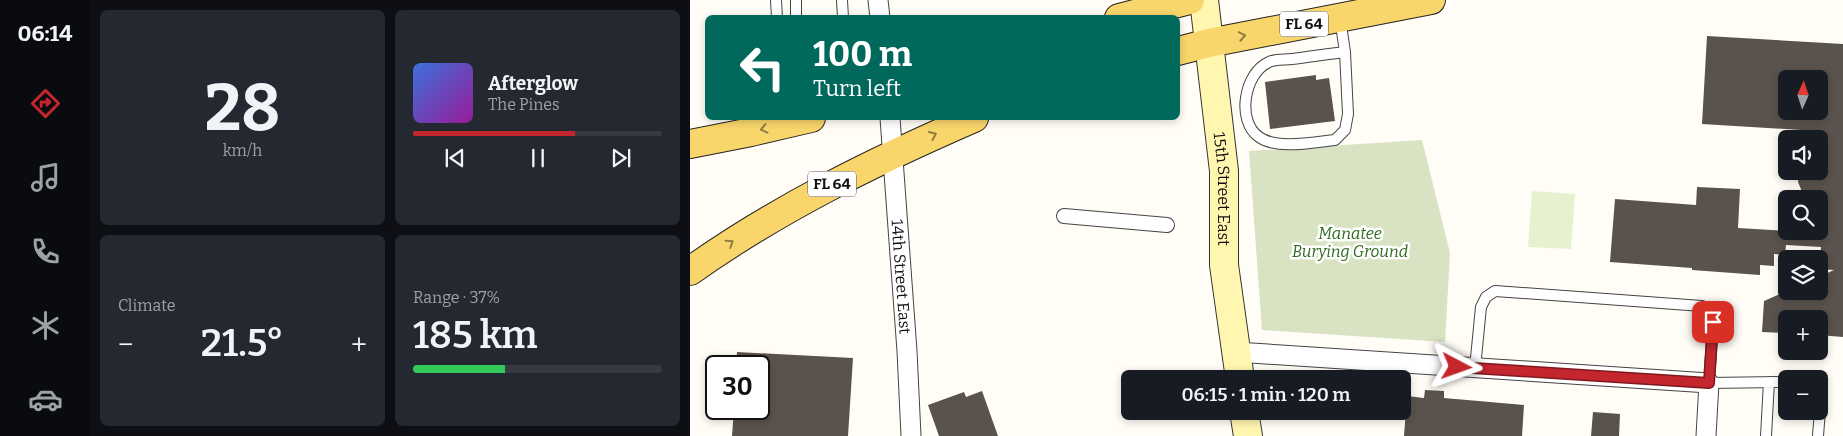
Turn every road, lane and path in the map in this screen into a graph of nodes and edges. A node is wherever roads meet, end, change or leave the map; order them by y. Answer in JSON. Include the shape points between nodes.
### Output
{"nodes":[{"id":1,"x":776,"y":0,"type":"edge"},
{"id":2,"x":842,"y":0,"type":"edge"},
{"id":3,"x":878,"y":0,"type":"edge"},
{"id":4,"x":1190,"y":0,"type":"edge"},
{"id":5,"x":1204,"y":0,"type":"edge"},
{"id":6,"x":1431,"y":0,"type":"edge"},
{"id":7,"x":795,"y":1,"type":"edge"},
{"id":8,"x":777,"y":15,"type":"edge"},
{"id":9,"x":796,"y":15,"type":"edge"},
{"id":10,"x":843,"y":15,"type":"edge"},
{"id":11,"x":880,"y":15,"type":"edge"},
{"id":12,"x":1131,"y":15,"type":"edge"},
{"id":13,"x":1340,"y":17,"type":"junction"},
{"id":14,"x":1209,"y":43,"type":"junction"},
{"id":15,"x":1180,"y":50,"type":"edge"},
{"id":16,"x":1345,"y":52,"type":"junction"},
{"id":17,"x":802,"y":120,"type":"edge"},
{"id":18,"x":890,"y":120,"type":"edge"},
{"id":19,"x":970,"y":120,"type":"edge"},
{"id":20,"x":690,"y":144,"type":"edge"},
{"id":21,"x":893,"y":154,"type":"junction"},
{"id":22,"x":1064,"y":216,"type":"dead end"},
{"id":23,"x":1166,"y":225,"type":"dead end"},
{"id":24,"x":690,"y":271,"type":"edge"},
{"id":25,"x":1236,"y":352,"type":"junction"},
{"id":26,"x":1476,"y":368,"type":"junction"},
{"id":27,"x":1239,"y":370,"type":"edge"},
{"id":28,"x":1769,"y":382,"type":"junction"},
{"id":29,"x":1778,"y":382,"type":"edge"},
{"id":30,"x":1709,"y":383,"type":"junction"},
{"id":31,"x":1245,"y":420,"type":"edge"},
{"id":32,"x":1819,"y":420,"type":"edge"},
{"id":33,"x":911,"y":436,"type":"edge"},
{"id":34,"x":1248,"y":436,"type":"edge"},
{"id":35,"x":1706,"y":436,"type":"edge"},
{"id":36,"x":1766,"y":436,"type":"edge"},
{"id":37,"x":1818,"y":436,"type":"edge"}],
"edges":[{"from":1,"to":8,"type":"lane"},
{"from":2,"to":10,"type":"lane"},
{"from":3,"to":11,"type":"street"},
{"from":4,"to":12,"type":"main road"},
{"from":5,"to":14,"type":"main road","name":"15th Street East"},
{"from":6,"to":13,"type":"main road","number":"FL 64"},
{"from":7,"to":9,"type":"lane"},
{"from":14,"to":13,"type":"main road","number":"FL 64","one_way":true},
{"from":13,"to":16,"type":"lane"},
{"from":14,"to":15,"type":"main road","number":"FL 64"},
{"from":14,"to":25,"type":"main road","name":"15th Street East","via":[[1224,170],[1224,265]]},
{"from":16,"to":16,"type":"lane","via":[[1270,62],[1256,70],[1245,99],[1246,116],[1258,137],[1276,144],[1335,140],[1345,130],[1348,114]]},
{"from":17,"to":20,"type":"main road","one_way":true},
{"from":18,"to":21,"type":"street","name":"14th Street East"},
{"from":21,"to":19,"type":"main road","number":"FL 64","one_way":true},
{"from":24,"to":21,"type":"main road","number":"FL 64","one_way":true,"via":[[773,216]]},
{"from":21,"to":33,"type":"street","name":"14th Street East"},
{"from":22,"to":23,"type":"street"},
{"from":25,"to":26,"type":"street"},
{"from":25,"to":27,"type":"main road","name":"15th Street East"},
{"from":26,"to":30,"type":"street"},
{"from":26,"to":30,"type":"lane","via":[[1481,308],[1486,297],[1495,291],[1702,306],[1710,312],[1713,322]]},
{"from":28,"to":29,"type":"lane"},
{"from":28,"to":30,"type":"lane"},
{"from":28,"to":36,"type":"lane"},
{"from":30,"to":35,"type":"street"},
{"from":31,"to":34,"type":"main road"},
{"from":32,"to":37,"type":"lane"}]}
